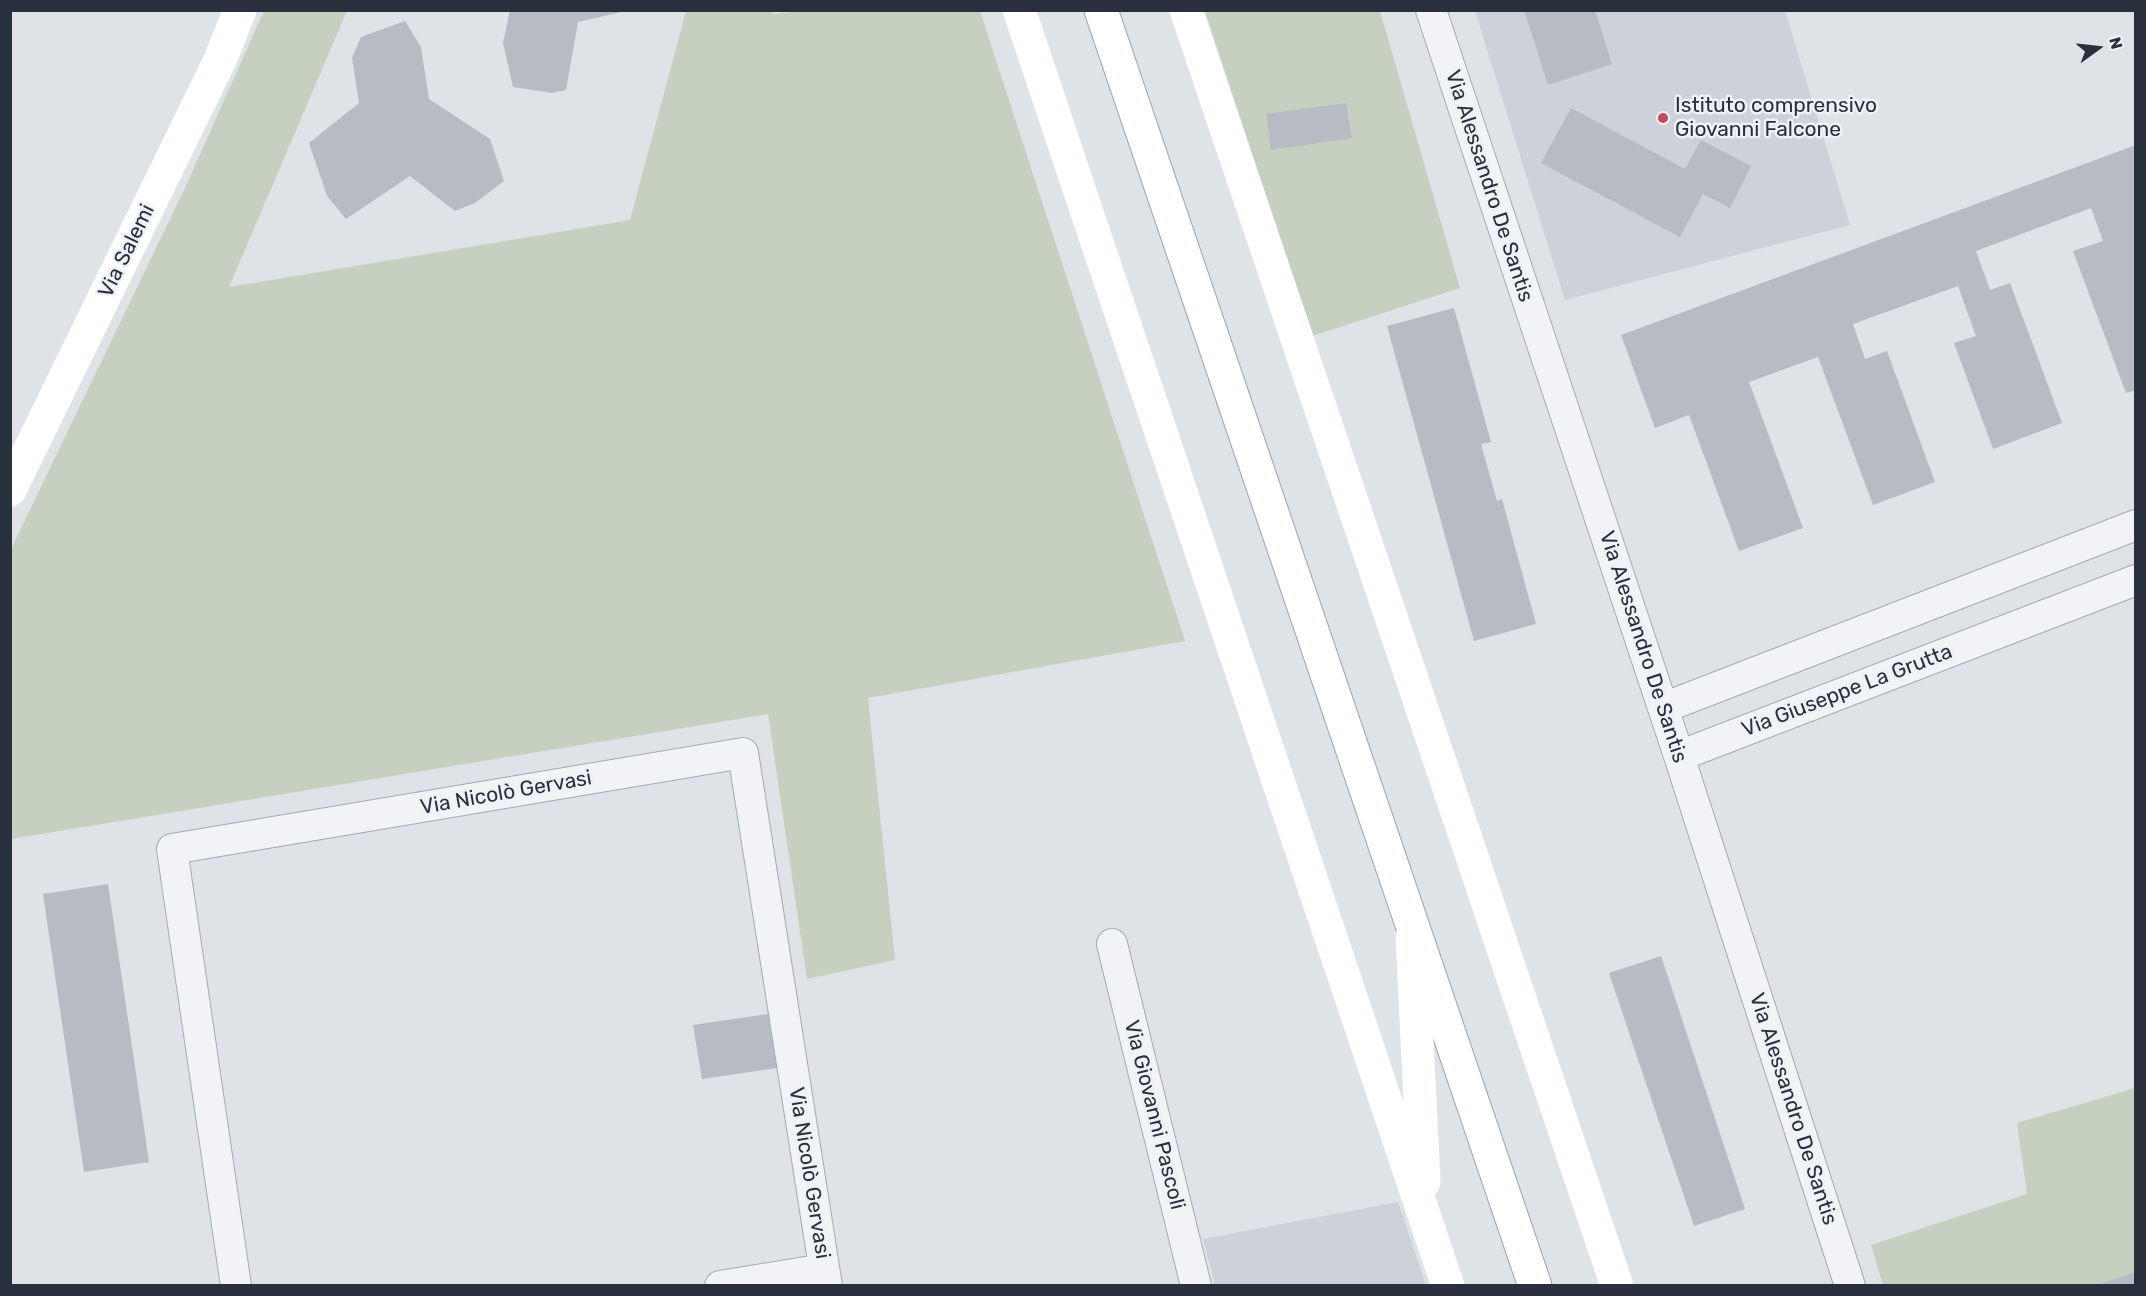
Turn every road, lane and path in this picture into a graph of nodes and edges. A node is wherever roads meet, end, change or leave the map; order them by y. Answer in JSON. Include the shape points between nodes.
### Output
{"nodes":[{"id":1,"x":240,"y":10,"type":"edge"},
{"id":2,"x":1019,"y":10,"type":"edge"},
{"id":3,"x":1101,"y":10,"type":"edge"},
{"id":4,"x":1186,"y":10,"type":"edge"},
{"id":5,"x":1431,"y":10,"type":"edge"},
{"id":6,"x":10,"y":490,"type":"edge"},
{"id":7,"x":2136,"y":525,"type":"edge"},
{"id":8,"x":1997,"y":579,"type":"junction"},
{"id":9,"x":2136,"y":580,"type":"edge"},
{"id":10,"x":2016,"y":626,"type":"junction"},
{"id":11,"x":1663,"y":708,"type":"junction"},
{"id":12,"x":1679,"y":756,"type":"junction"},
{"id":13,"x":1411,"y":923,"type":"junction"},
{"id":14,"x":1112,"y":944,"type":"dead end"},
{"id":15,"x":1426,"y":1224,"type":"junction"},
{"id":16,"x":825,"y":1277,"type":"edge"},
{"id":17,"x":236,"y":1286,"type":"edge"},
{"id":18,"x":720,"y":1286,"type":"edge"},
{"id":19,"x":1196,"y":1286,"type":"edge"},
{"id":20,"x":1448,"y":1286,"type":"edge"},
{"id":21,"x":1535,"y":1286,"type":"edge"},
{"id":22,"x":1617,"y":1286,"type":"edge"},
{"id":23,"x":1850,"y":1286,"type":"edge"}],
"edges":[{"from":1,"to":6,"type":"street","name":"Via Salemi","via":[[220,60]]},
{"from":2,"to":15,"type":"street"},
{"from":3,"to":13,"type":"street"},
{"from":4,"to":22,"type":"street"},
{"from":5,"to":11,"type":"street","name":"Via Alessandro De Santis"},
{"from":7,"to":8,"type":"street"},
{"from":8,"to":10,"type":"street"},
{"from":8,"to":11,"type":"street"},
{"from":9,"to":10,"type":"street","name":"Via Giuseppe La Grutta"},
{"from":10,"to":12,"type":"street","name":"Via Giuseppe La Grutta"},
{"from":11,"to":12,"type":"street","name":"Via Alessandro De Santis"},
{"from":12,"to":23,"type":"street","name":"Via Alessandro De Santis"},
{"from":13,"to":15,"type":"street"},
{"from":13,"to":21,"type":"street"},
{"from":14,"to":19,"type":"street","name":"Via Giovanni Pascoli"},
{"from":15,"to":20,"type":"street"},
{"from":16,"to":17,"type":"street","name":"Via Nicolò Gervasi","via":[[743,753],[172,849]]},
{"from":16,"to":18,"type":"street"}]}
